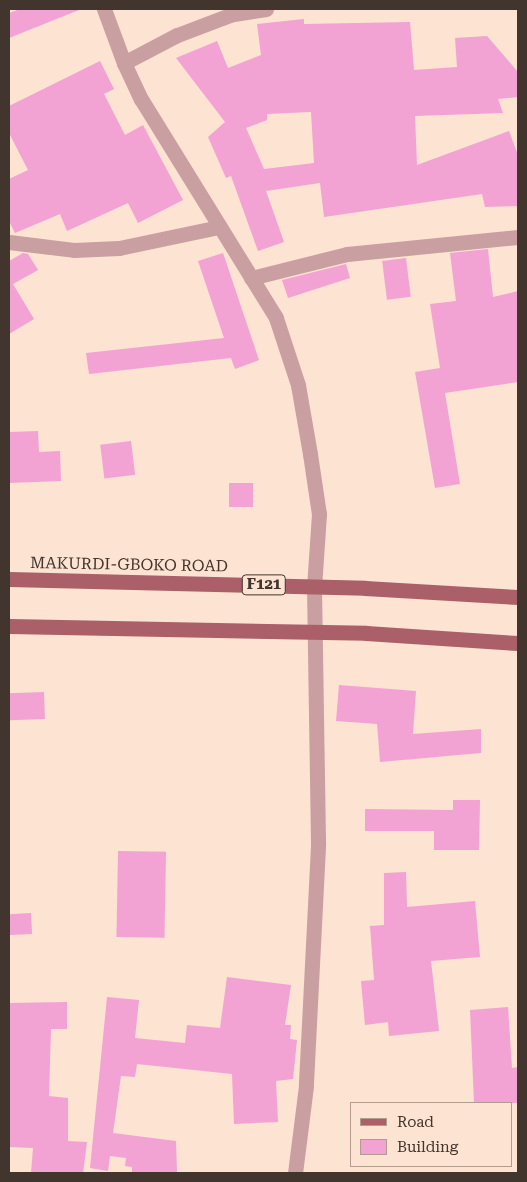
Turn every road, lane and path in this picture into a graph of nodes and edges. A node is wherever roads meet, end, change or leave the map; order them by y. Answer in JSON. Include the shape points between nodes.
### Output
{"nodes":[{"id":1,"x":104,"y":9,"type":"edge"},
{"id":2,"x":266,"y":9,"type":"edge"},
{"id":3,"x":124,"y":63,"type":"junction"},
{"id":4,"x":219,"y":227,"type":"junction"},
{"id":5,"x":518,"y":237,"type":"edge"},
{"id":6,"x":9,"y":242,"type":"edge"},
{"id":7,"x":251,"y":278,"type":"junction"},
{"id":8,"x":9,"y":579,"type":"edge"},
{"id":9,"x":314,"y":587,"type":"junction"},
{"id":10,"x":518,"y":598,"type":"edge"},
{"id":11,"x":9,"y":626,"type":"edge"},
{"id":12,"x":317,"y":632,"type":"junction"},
{"id":13,"x":518,"y":643,"type":"edge"},
{"id":14,"x":295,"y":1173,"type":"edge"}],
"edges":[{"from":1,"to":3,"type":"street"},
{"from":2,"to":3,"type":"street","via":[[230,15],[176,35]]},
{"from":3,"to":4,"type":"street","via":[[141,99]]},
{"from":4,"to":6,"type":"street","via":[[119,248],[74,250]]},
{"from":4,"to":7,"type":"street"},
{"from":5,"to":7,"type":"street","via":[[347,254]]},
{"from":7,"to":9,"type":"street","via":[[276,318],[298,385],[319,514]]},
{"from":8,"to":9,"type":"main road","name":"MAKURDI-GBOKO ROAD","number":"F121"},
{"from":9,"to":10,"type":"main road","name":"MAKURDI-GBOKO ROAD","number":"F121"},
{"from":9,"to":12,"type":"street"},
{"from":11,"to":12,"type":"main road"},
{"from":12,"to":13,"type":"main road"},
{"from":12,"to":14,"type":"street","via":[[318,846],[311,1068]]}]}
